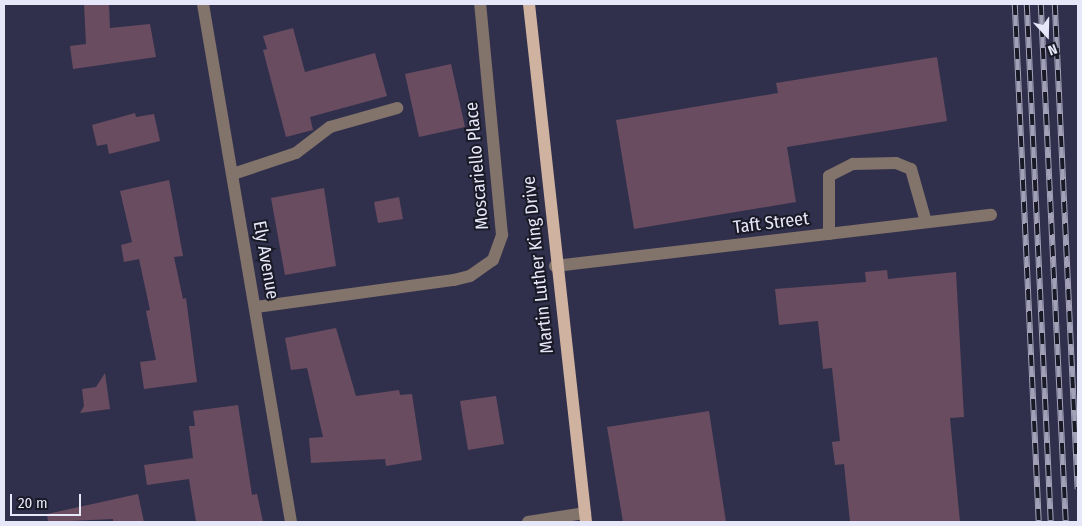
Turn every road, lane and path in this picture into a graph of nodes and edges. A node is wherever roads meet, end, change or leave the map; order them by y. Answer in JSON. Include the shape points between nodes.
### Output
{"nodes":[{"id":1,"x":480,"y":4,"type":"edge"},
{"id":2,"x":529,"y":4,"type":"edge"},
{"id":3,"x":207,"y":5,"type":"edge"},
{"id":4,"x":397,"y":108,"type":"dead end"},
{"id":5,"x":233,"y":174,"type":"junction"},
{"id":6,"x":991,"y":215,"type":"dead end"},
{"id":7,"x":926,"y":222,"type":"junction"},
{"id":8,"x":829,"y":234,"type":"junction"},
{"id":9,"x":555,"y":266,"type":"junction"},
{"id":10,"x":256,"y":307,"type":"junction"},
{"id":11,"x":585,"y":518,"type":"edge"},
{"id":12,"x":291,"y":522,"type":"edge"},
{"id":13,"x":528,"y":522,"type":"edge"}],
"edges":[{"from":1,"to":10,"type":"street","name":"Moscariello Place","via":[[502,235],[493,260],[470,276],[454,280]]},
{"from":2,"to":9,"type":"main road","name":"Martin Luther King Drive"},
{"from":3,"to":5,"type":"street","name":"Ely Avenue"},
{"from":4,"to":5,"type":"street","via":[[330,127],[296,153]]},
{"from":5,"to":10,"type":"street","name":"Ely Avenue"},
{"from":6,"to":7,"type":"street","name":"Taft Street"},
{"from":7,"to":8,"type":"street","name":"Taft Street"},
{"from":7,"to":8,"type":"street","via":[[911,169],[896,163],[854,164],[829,176]]},
{"from":8,"to":9,"type":"street","name":"Taft Street"},
{"from":9,"to":11,"type":"main road","name":"Martin Luther King Drive"},
{"from":10,"to":12,"type":"street","name":"Ely Avenue"},
{"from":11,"to":13,"type":"street"}]}
